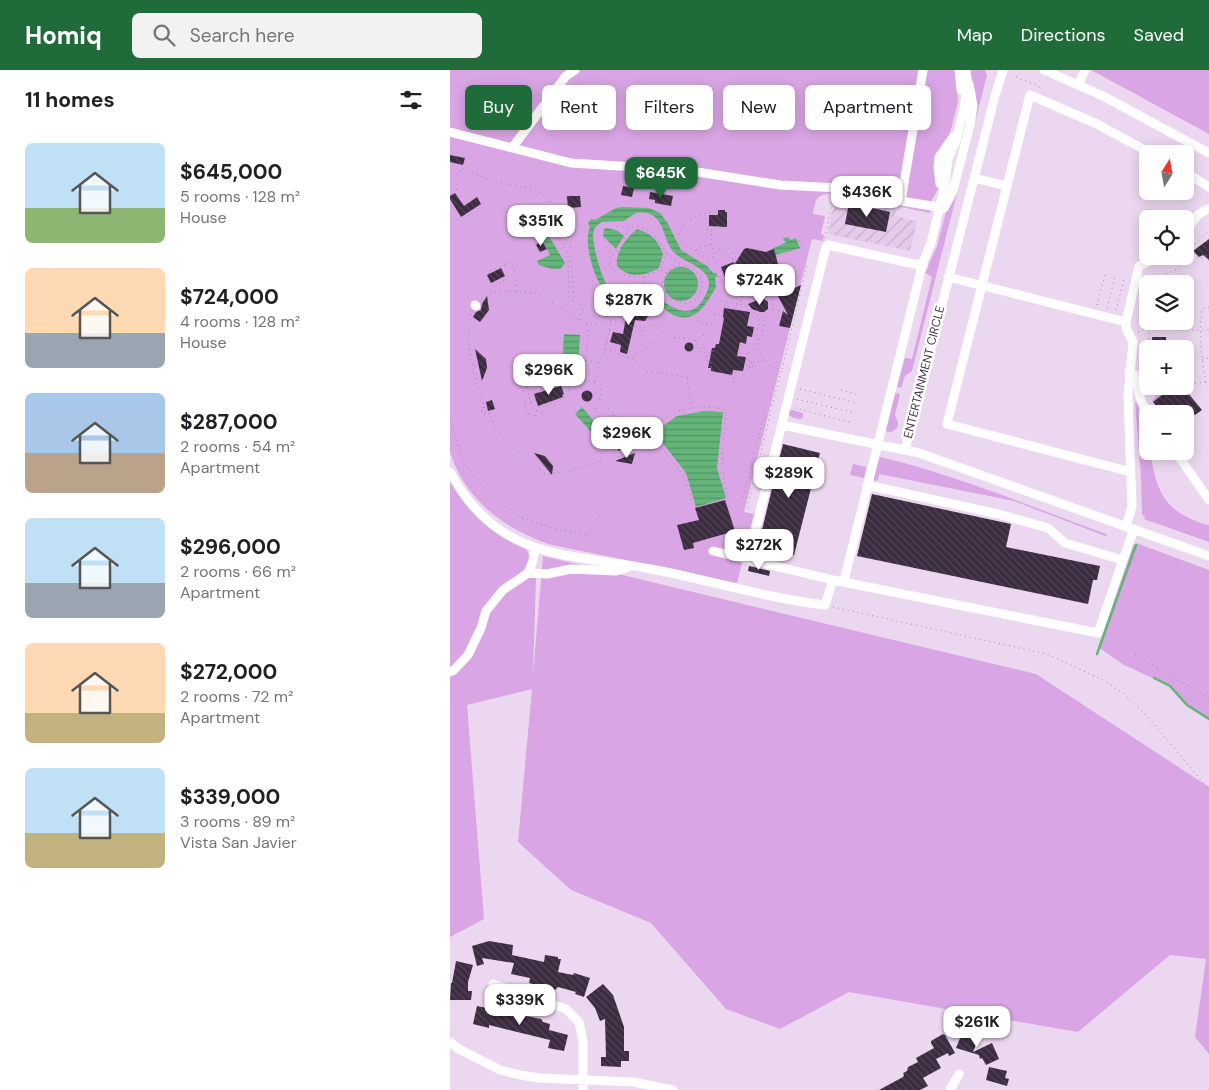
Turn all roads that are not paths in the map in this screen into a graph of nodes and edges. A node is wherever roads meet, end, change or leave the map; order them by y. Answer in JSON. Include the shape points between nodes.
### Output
{"nodes":[{"id":1,"x":575,"y":70,"type":"edge"},
{"id":2,"x":923,"y":70,"type":"edge"},
{"id":3,"x":1003,"y":70,"type":"edge"},
{"id":4,"x":1044,"y":70,"type":"edge"},
{"id":5,"x":1085,"y":70,"type":"edge"},
{"id":6,"x":964,"y":71,"type":"edge"},
{"id":7,"x":1078,"y":85,"type":"junction"},
{"id":8,"x":450,"y":132,"type":"edge"},
{"id":9,"x":1139,"y":147,"type":"edge"},
{"id":10,"x":512,"y":148,"type":"junction"},
{"id":11,"x":1209,"y":153,"type":"edge"},
{"id":12,"x":974,"y":178,"type":"junction"},
{"id":13,"x":1194,"y":178,"type":"edge"},
{"id":14,"x":1006,"y":186,"type":"junction"},
{"id":15,"x":1209,"y":187,"type":"edge"},
{"id":16,"x":901,"y":201,"type":"junction"},
{"id":17,"x":942,"y":208,"type":"junction"},
{"id":18,"x":1209,"y":209,"type":"edge"},
{"id":19,"x":1194,"y":220,"type":"edge"},
{"id":20,"x":1141,"y":265,"type":"edge"},
{"id":21,"x":923,"y":266,"type":"junction"},
{"id":22,"x":948,"y":277,"type":"junction"},
{"id":23,"x":982,"y":286,"type":"junction"},
{"id":24,"x":1126,"y":322,"type":"junction"},
{"id":25,"x":1129,"y":371,"type":"junction"},
{"id":26,"x":1143,"y":405,"type":"edge"},
{"id":27,"x":782,"y":425,"type":"junction"},
{"id":28,"x":877,"y":444,"type":"junction"},
{"id":29,"x":905,"y":450,"type":"junction"},
{"id":30,"x":1181,"y":460,"type":"edge"},
{"id":31,"x":450,"y":472,"type":"edge"},
{"id":32,"x":1131,"y":472,"type":"junction"},
{"id":33,"x":867,"y":485,"type":"junction"},
{"id":34,"x":1209,"y":500,"type":"edge"},
{"id":35,"x":1130,"y":528,"type":"junction"},
{"id":36,"x":535,"y":548,"type":"junction"},
{"id":37,"x":713,"y":551,"type":"dead end"},
{"id":38,"x":1209,"y":556,"type":"edge"},
{"id":39,"x":748,"y":560,"type":"junction"},
{"id":40,"x":1123,"y":560,"type":"junction"},
{"id":41,"x":634,"y":566,"type":"junction"},
{"id":42,"x":528,"y":573,"type":"junction"},
{"id":43,"x":833,"y":580,"type":"junction"},
{"id":44,"x":844,"y":581,"type":"junction"},
{"id":45,"x":450,"y":672,"type":"edge"},
{"id":46,"x":493,"y":984,"type":"dead end"},
{"id":47,"x":450,"y":1042,"type":"edge"},
{"id":48,"x":959,"y":1074,"type":"dead end"},
{"id":49,"x":584,"y":1079,"type":"junction"},
{"id":50,"x":583,"y":1090,"type":"edge"},
{"id":51,"x":673,"y":1090,"type":"edge"},
{"id":52,"x":950,"y":1090,"type":"edge"}],
"edges":[{"from":1,"to":10,"type":"street","via":[[566,76]]},
{"from":2,"to":16,"type":"street"},
{"from":3,"to":12,"type":"street","name":"ENTERTAINMENT CIRCLE"},
{"from":4,"to":7,"type":"street"},
{"from":5,"to":7,"type":"street"},
{"from":6,"to":17,"type":"street","via":[[968,111],[962,137],[951,162],[950,185]]},
{"from":6,"to":17,"type":"street","via":[[952,138],[940,154],[938,163]]},
{"from":7,"to":11,"type":"street"},
{"from":8,"to":10,"type":"street"},
{"from":9,"to":14,"type":"street","via":[[1097,124],[1030,95]]},
{"from":10,"to":16,"type":"street","via":[[571,163],[685,170],[780,185],[839,188]]},
{"from":12,"to":14,"type":"street"},
{"from":12,"to":22,"type":"street","name":"ENTERTAINMENT CIRCLE"},
{"from":13,"to":15,"type":"street"},
{"from":14,"to":23,"type":"street"},
{"from":16,"to":17,"type":"street"},
{"from":17,"to":21,"type":"street","via":[[936,244]]},
{"from":18,"to":19,"type":"street"},
{"from":20,"to":24,"type":"street"},
{"from":21,"to":27,"type":"street","via":[[826,247]]},
{"from":21,"to":28,"type":"street"},
{"from":22,"to":23,"type":"street"},
{"from":22,"to":29,"type":"street","name":"ENTERTAINMENT CIRCLE"},
{"from":23,"to":24,"type":"street"},
{"from":23,"to":32,"type":"street","via":[[947,424]]},
{"from":24,"to":25,"type":"street","via":[[1133,342]]},
{"from":25,"to":26,"type":"street","via":[[1135,375]]},
{"from":25,"to":32,"type":"street"},
{"from":27,"to":28,"type":"street"},
{"from":27,"to":39,"type":"street"},
{"from":28,"to":29,"type":"street"},
{"from":28,"to":33,"type":"street"},
{"from":29,"to":35,"type":"street","name":"ENTERTAINMENT CIRCLE"},
{"from":30,"to":34,"type":"street"},
{"from":31,"to":36,"type":"street","via":[[473,507],[484,517],[504,533]]},
{"from":32,"to":35,"type":"street"},
{"from":33,"to":40,"type":"street","via":[[1048,528],[1065,544]]},
{"from":33,"to":44,"type":"street"},
{"from":35,"to":38,"type":"street","name":"ENTERTAINMENT CIRCLE"},
{"from":35,"to":40,"type":"street"},
{"from":36,"to":41,"type":"street"},
{"from":36,"to":42,"type":"street"},
{"from":37,"to":39,"type":"street"},
{"from":39,"to":43,"type":"street"},
{"from":40,"to":44,"type":"street","via":[[1098,633]]},
{"from":41,"to":42,"type":"street","via":[[616,571],[571,569],[547,574]]},
{"from":41,"to":43,"type":"street","via":[[786,600],[825,605]]},
{"from":42,"to":45,"type":"street","via":[[497,597],[486,612],[468,655]]},
{"from":43,"to":44,"type":"street"},
{"from":46,"to":49,"type":"street","via":[[566,1009],[579,1022]]},
{"from":47,"to":49,"type":"street","via":[[500,1070],[539,1078]]},
{"from":48,"to":52,"type":"street"},
{"from":49,"to":50,"type":"street"},
{"from":49,"to":51,"type":"street","via":[[647,1084]]}]}
